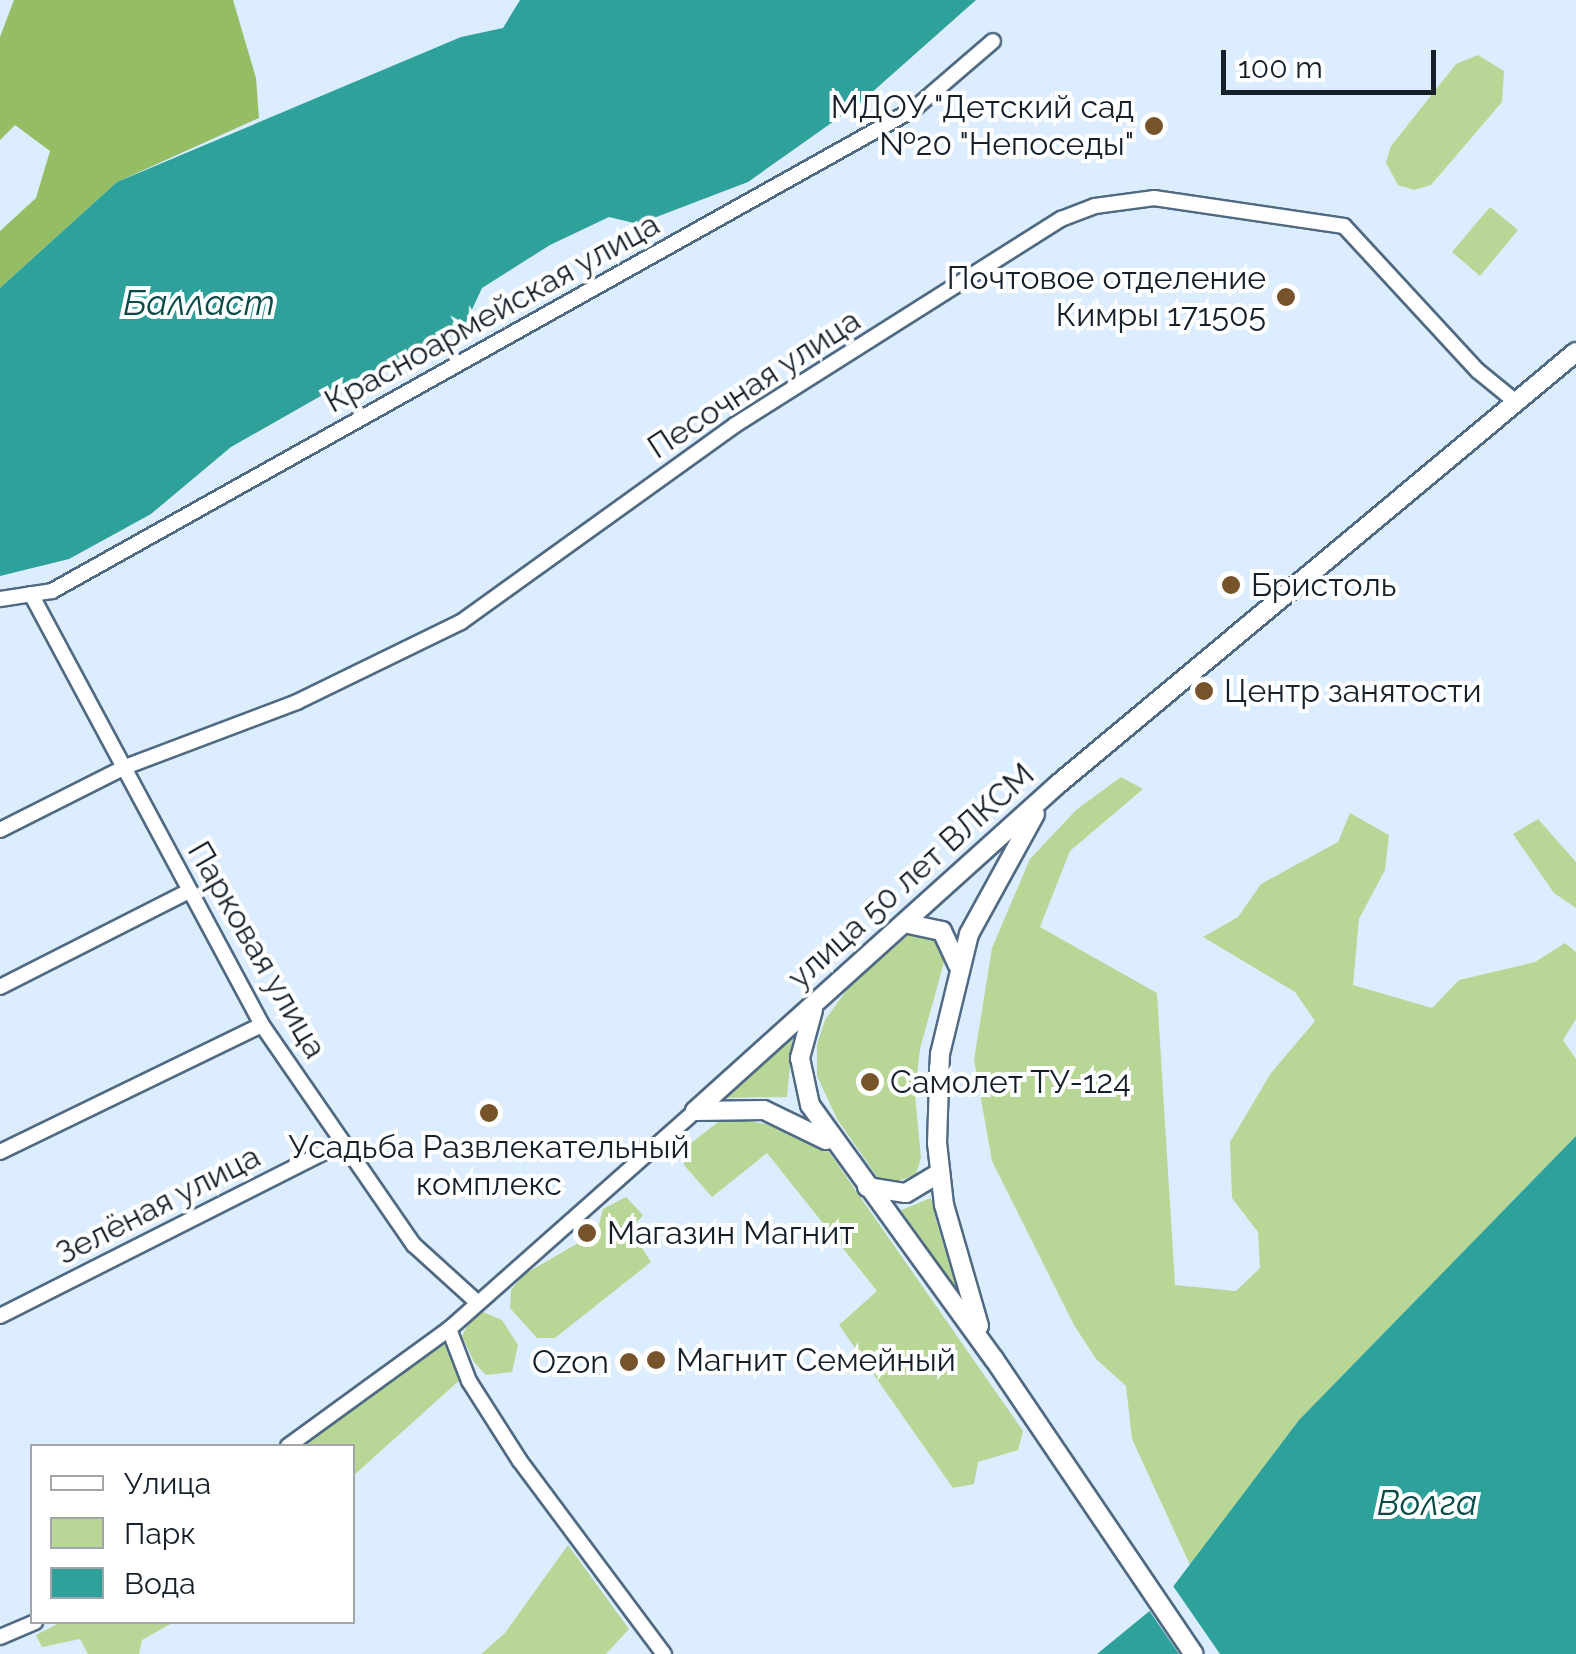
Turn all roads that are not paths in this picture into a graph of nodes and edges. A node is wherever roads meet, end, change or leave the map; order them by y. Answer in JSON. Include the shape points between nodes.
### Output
{"nodes":[{"id":1,"x":993,"y":41,"type":"dead end"},
{"id":2,"x":1576,"y":352,"type":"edge"},
{"id":3,"x":1516,"y":402,"type":"junction"},
{"id":4,"x":30,"y":594,"type":"junction"},
{"id":5,"x":0,"y":599,"type":"edge"},
{"id":6,"x":125,"y":767,"type":"junction"},
{"id":7,"x":1057,"y":785,"type":"junction"},
{"id":8,"x":0,"y":830,"type":"edge"},
{"id":9,"x":189,"y":891,"type":"junction"},
{"id":10,"x":904,"y":923,"type":"junction"},
{"id":11,"x":958,"y":966,"type":"junction"},
{"id":12,"x":0,"y":987,"type":"edge"},
{"id":13,"x":822,"y":996,"type":"junction"},
{"id":14,"x":262,"y":1025,"type":"junction"},
{"id":15,"x":694,"y":1111,"type":"junction"},
{"id":16,"x":341,"y":1144,"type":"junction"},
{"id":17,"x":836,"y":1148,"type":"junction"},
{"id":18,"x":0,"y":1152,"type":"edge"},
{"id":19,"x":940,"y":1173,"type":"junction"},
{"id":20,"x":867,"y":1187,"type":"junction"},
{"id":21,"x":478,"y":1303,"type":"junction"},
{"id":22,"x":0,"y":1316,"type":"edge"},
{"id":23,"x":448,"y":1329,"type":"junction"},
{"id":24,"x":994,"y":1359,"type":"junction"},
{"id":25,"x":291,"y":1444,"type":"edge"},
{"id":26,"x":30,"y":1624,"type":"edge"},
{"id":27,"x":0,"y":1637,"type":"edge"},
{"id":28,"x":664,"y":1654,"type":"edge"},
{"id":29,"x":1194,"y":1654,"type":"edge"}],
"edges":[{"from":1,"to":4,"type":"street","name":"Красноармейская улица","via":[[914,108],[52,590]]},
{"from":2,"to":3,"type":"main road","name":"улица 50 лет ВЛКСМ"},
{"from":3,"to":6,"type":"street","name":"Песочная улица","via":[[1478,371],[1344,226],[1154,198],[1095,206],[1061,219],[735,425],[460,622],[297,702]]},
{"from":3,"to":7,"type":"main road","name":"улица 50 лет ВЛКСМ"},
{"from":4,"to":5,"type":"street","name":"Красноармейская улица"},
{"from":4,"to":6,"type":"street","name":"Парковая улица"},
{"from":6,"to":8,"type":"street","name":"Песочная улица"},
{"from":6,"to":9,"type":"street","name":"Парковая улица"},
{"from":7,"to":10,"type":"main road","name":"улица 50 лет ВЛКСМ"},
{"from":7,"to":11,"type":"main road","via":[[999,871]]},
{"from":9,"to":12,"type":"street"},
{"from":9,"to":14,"type":"street","name":"Парковая улица"},
{"from":10,"to":11,"type":"main road","via":[[942,931]]},
{"from":10,"to":13,"type":"main road","name":"улица 50 лет ВЛКСМ"},
{"from":11,"to":19,"type":"main road","via":[[940,1054]]},
{"from":13,"to":15,"type":"main road","name":"улица 50 лет ВЛКСМ"},
{"from":13,"to":17,"type":"main road","via":[[803,1034],[801,1076]]},
{"from":14,"to":16,"type":"street","name":"Парковая улица"},
{"from":14,"to":18,"type":"street"},
{"from":15,"to":17,"type":"main road","via":[[730,1106],[776,1114]]},
{"from":15,"to":21,"type":"street","name":"улица 50 лет ВЛКСМ"},
{"from":16,"to":21,"type":"street","name":"Парковая улица","via":[[414,1245]]},
{"from":16,"to":22,"type":"street","name":"Зелёная улица"},
{"from":17,"to":20,"type":"main road"},
{"from":19,"to":20,"type":"main road","via":[[906,1192]]},
{"from":19,"to":24,"type":"main road","via":[[958,1268]]},
{"from":20,"to":24,"type":"main road"},
{"from":21,"to":23,"type":"street","name":"улица 50 лет ВЛКСМ"},
{"from":23,"to":25,"type":"street","name":"улица 50 лет ВЛКСМ"},
{"from":23,"to":28,"type":"street","via":[[469,1381],[520,1461]]},
{"from":24,"to":29,"type":"main road"},
{"from":26,"to":27,"type":"street"}]}
